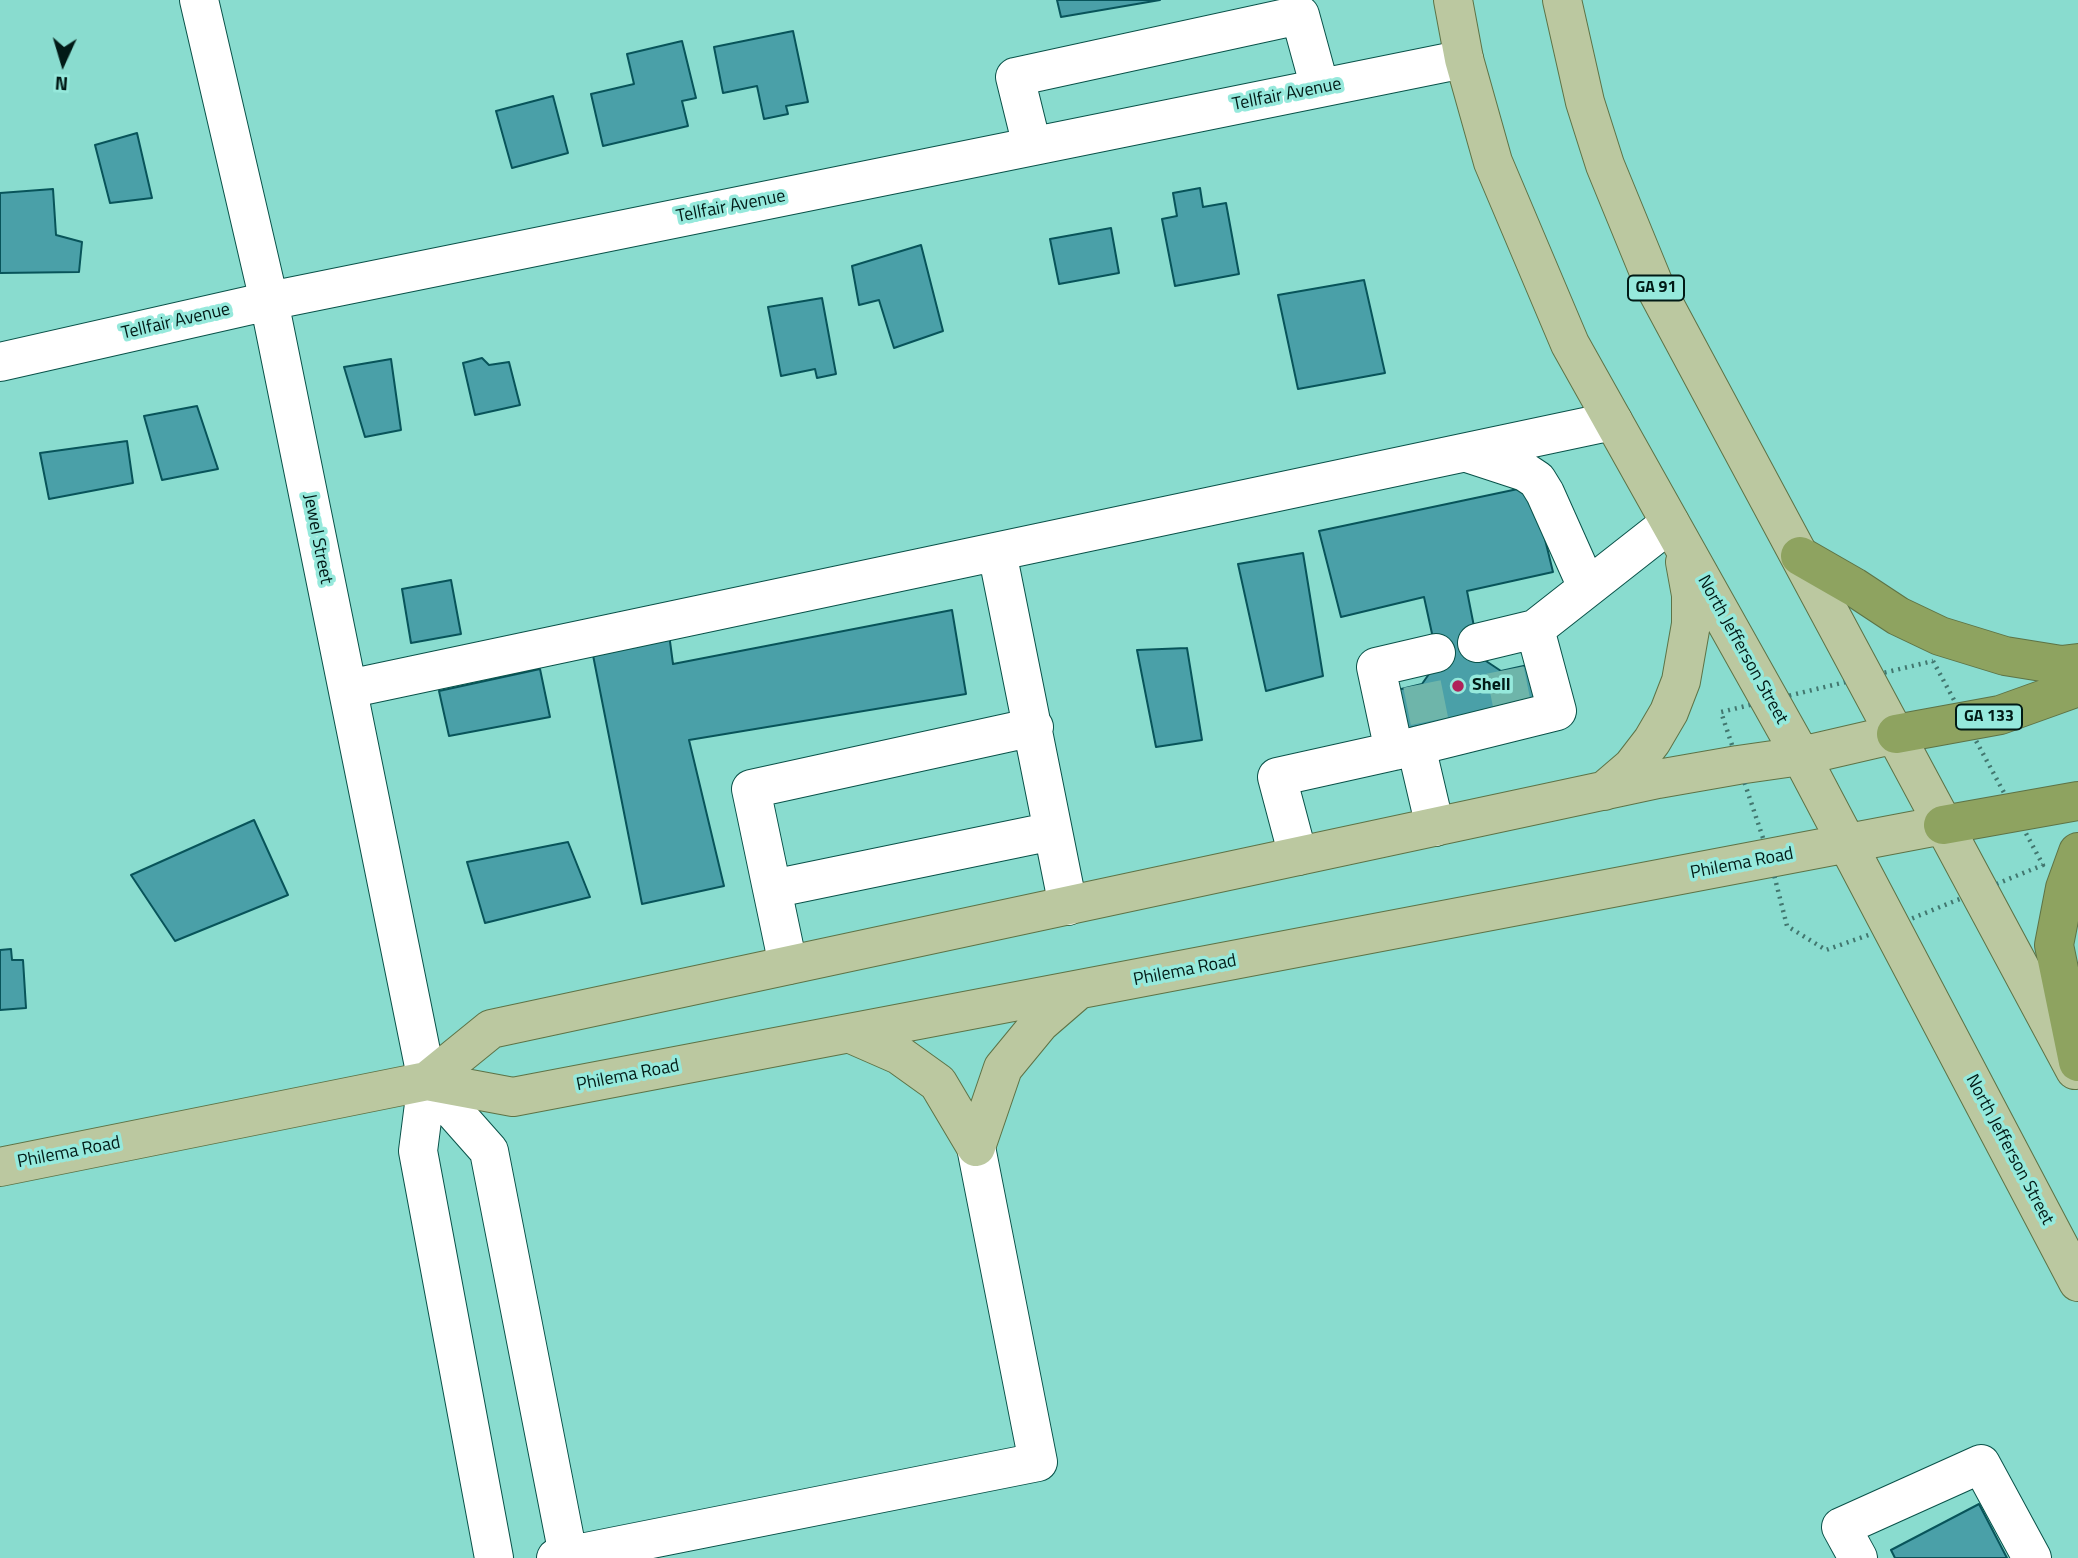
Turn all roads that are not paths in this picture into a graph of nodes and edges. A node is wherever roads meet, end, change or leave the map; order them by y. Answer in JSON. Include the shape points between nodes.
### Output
{"nodes":[{"id":1,"x":199,"y":0,"type":"edge"},
{"id":2,"x":1453,"y":0,"type":"edge"},
{"id":3,"x":1562,"y":0,"type":"edge"},
{"id":4,"x":1464,"y":59,"type":"junction"},
{"id":5,"x":1320,"y":88,"type":"junction"},
{"id":6,"x":1032,"y":146,"type":"junction"},
{"id":7,"x":269,"y":301,"type":"junction"},
{"id":8,"x":0,"y":362,"type":"edge"},
{"id":9,"x":1613,"y":421,"type":"junction"},
{"id":10,"x":1465,"y":453,"type":"junction"},
{"id":11,"x":1674,"y":531,"type":"junction"},
{"id":12,"x":997,"y":552,"type":"junction"},
{"id":13,"x":1800,"y":556,"type":"junction"},
{"id":14,"x":1587,"y":587,"type":"junction"},
{"id":15,"x":1535,"y":629,"type":"junction"},
{"id":16,"x":2078,"y":663,"type":"edge"},
{"id":17,"x":1425,"y":665,"type":"dead end"},
{"id":18,"x":1501,"y":676,"type":"junction"},
{"id":19,"x":2078,"y":687,"type":"edge"},
{"id":20,"x":348,"y":689,"type":"junction"},
{"id":21,"x":1034,"y":727,"type":"junction"},
{"id":22,"x":1896,"y":734,"type":"junction"},
{"id":23,"x":1419,"y":741,"type":"junction"},
{"id":24,"x":1801,"y":756,"type":"junction"},
{"id":25,"x":1604,"y":791,"type":"junction"},
{"id":26,"x":2078,"y":801,"type":"edge"},
{"id":27,"x":1944,"y":825,"type":"junction"},
{"id":28,"x":1436,"y":827,"type":"junction"},
{"id":29,"x":1053,"y":831,"type":"junction"},
{"id":30,"x":1847,"y":844,"type":"junction"},
{"id":31,"x":2078,"y":852,"type":"edge"},
{"id":32,"x":1298,"y":856,"type":"junction"},
{"id":33,"x":772,"y":889,"type":"junction"},
{"id":34,"x":1068,"y":906,"type":"junction"},
{"id":35,"x":788,"y":965,"type":"junction"},
{"id":36,"x":1077,"y":991,"type":"junction"},
{"id":37,"x":851,"y":1034,"type":"junction"},
{"id":38,"x":2078,"y":1062,"type":"edge"},
{"id":39,"x":2078,"y":1077,"type":"edge"},
{"id":40,"x":427,"y":1081,"type":"junction"},
{"id":41,"x":976,"y":1147,"type":"junction"},
{"id":42,"x":0,"y":1167,"type":"edge"},
{"id":43,"x":2078,"y":1282,"type":"edge"},
{"id":44,"x":562,"y":1557,"type":"edge"},
{"id":45,"x":494,"y":1558,"type":"edge"},
{"id":46,"x":1857,"y":1558,"type":"edge"},
{"id":47,"x":2032,"y":1558,"type":"edge"}],
"edges":[{"from":1,"to":7,"type":"street","name":"Jewel Street"},
{"from":2,"to":4,"type":"main road","name":"North Jefferson Street"},
{"from":3,"to":13,"type":"main road","number":"GA 91","via":[[1585,102],[1629,227],[1685,347]]},
{"from":4,"to":5,"type":"street","name":"Tellfair Avenue"},
{"from":4,"to":9,"type":"main road","name":"North Jefferson Street","via":[[1513,213],[1570,344]]},
{"from":5,"to":6,"type":"street","name":"Tellfair Avenue"},
{"from":5,"to":6,"type":"street","via":[[1300,15],[1015,77]]},
{"from":6,"to":7,"type":"street","name":"Tellfair Avenue"},
{"from":7,"to":8,"type":"street","name":"Tellfair Avenue"},
{"from":7,"to":20,"type":"street","name":"Jewel Street"},
{"from":9,"to":10,"type":"street"},
{"from":9,"to":11,"type":"main road","name":"North Jefferson Street"},
{"from":10,"to":12,"type":"street"},
{"from":10,"to":14,"type":"street","via":[[1537,480]]},
{"from":11,"to":14,"type":"street"},
{"from":11,"to":24,"type":"main road","name":"North Jefferson Street"},
{"from":11,"to":25,"type":"main road","via":[[1690,595],[1688,652],[1681,681],[1652,741],[1632,767]]},
{"from":12,"to":20,"type":"street"},
{"from":12,"to":21,"type":"street"},
{"from":13,"to":16,"type":"highway","via":[[1940,636],[2005,656],[2061,665]]},
{"from":13,"to":22,"type":"main road","number":"GA 91"},
{"from":14,"to":15,"type":"street"},
{"from":15,"to":18,"type":"street"},
{"from":15,"to":18,"type":"street","via":[[1557,711]]},
{"from":17,"to":23,"type":"street","via":[[1376,667]]},
{"from":18,"to":23,"type":"street"},
{"from":19,"to":22,"type":"highway","number":"GA 133","via":[[2000,715]]},
{"from":20,"to":40,"type":"street","name":"Jewel Street"},
{"from":21,"to":29,"type":"street"},
{"from":21,"to":33,"type":"street","via":[[751,789]]},
{"from":22,"to":24,"type":"main road","name":"Philema Road","number":"GA 133"},
{"from":22,"to":27,"type":"main road","number":"GA 91"},
{"from":23,"to":28,"type":"street"},
{"from":23,"to":32,"type":"street","via":[[1277,777]]},
{"from":24,"to":25,"type":"main road","name":"Philema Road"},
{"from":24,"to":30,"type":"main road","name":"North Jefferson Street"},
{"from":25,"to":28,"type":"main road","name":"Philema Road"},
{"from":26,"to":27,"type":"highway"},
{"from":27,"to":30,"type":"main road","name":"Philema Road"},
{"from":27,"to":39,"type":"main road"},
{"from":28,"to":32,"type":"main road","name":"Philema Road"},
{"from":29,"to":33,"type":"street"},
{"from":29,"to":34,"type":"street"},
{"from":30,"to":36,"type":"main road","name":"Philema Road"},
{"from":30,"to":43,"type":"main road","name":"North Jefferson Street"},
{"from":31,"to":38,"type":"highway","via":[[2065,888],[2054,945]]},
{"from":32,"to":34,"type":"main road","name":"Philema Road"},
{"from":33,"to":35,"type":"street"},
{"from":34,"to":35,"type":"main road","name":"Philema Road"},
{"from":35,"to":40,"type":"main road","name":"Philema Road","via":[[491,1029]]},
{"from":36,"to":37,"type":"main road","name":"Philema Road"},
{"from":36,"to":41,"type":"main road","via":[[1040,1023],[1003,1068]]},
{"from":37,"to":40,"type":"main road","name":"Philema Road","via":[[513,1097]]},
{"from":37,"to":41,"type":"main road","via":[[899,1055],[938,1083]]},
{"from":40,"to":42,"type":"main road","name":"Philema Road"},
{"from":40,"to":44,"type":"street","via":[[489,1151]]},
{"from":40,"to":45,"type":"street","via":[[418,1151]]},
{"from":41,"to":44,"type":"street","via":[[1038,1462]]},
{"from":46,"to":47,"type":"street","via":[[1841,1527],[1981,1464]]}]}
